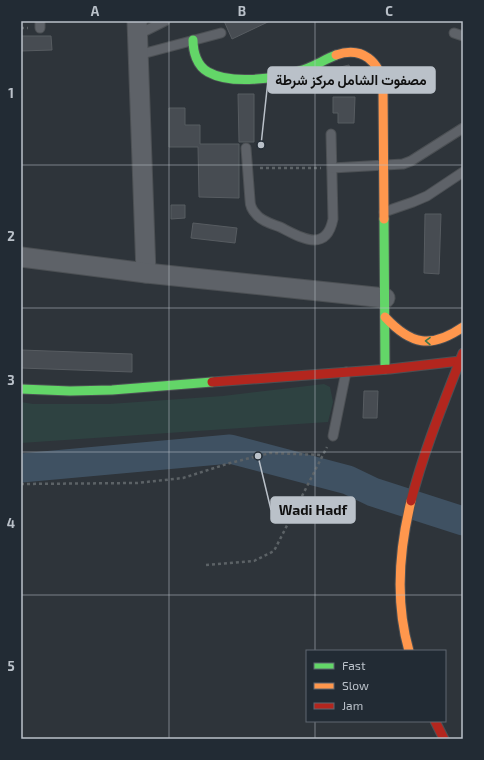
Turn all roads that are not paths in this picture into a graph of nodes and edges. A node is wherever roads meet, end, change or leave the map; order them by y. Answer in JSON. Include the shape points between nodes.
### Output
{"nodes":[{"id":1,"x":165,"y":21,"type":"edge"},
{"id":2,"x":137,"y":28,"type":"edge"},
{"id":3,"x":221,"y":33,"type":"dead end"},
{"id":4,"x":193,"y":40,"type":"junction"},
{"id":5,"x":138,"y":56,"type":"junction"},
{"id":6,"x":463,"y":128,"type":"edge"},
{"id":7,"x":331,"y":134,"type":"dead end"},
{"id":8,"x":246,"y":148,"type":"dead end"},
{"id":9,"x":384,"y":165,"type":"junction"},
{"id":10,"x":332,"y":168,"type":"junction"},
{"id":11,"x":463,"y":172,"type":"edge"},
{"id":12,"x":384,"y":212,"type":"junction"},
{"id":13,"x":21,"y":257,"type":"edge"},
{"id":14,"x":146,"y":273,"type":"junction"},
{"id":15,"x":385,"y":298,"type":"junction"},
{"id":16,"x":385,"y":317,"type":"junction"},
{"id":17,"x":463,"y":327,"type":"edge"},
{"id":18,"x":461,"y":357,"type":"edge"},
{"id":19,"x":385,"y":369,"type":"junction"},
{"id":20,"x":346,"y":372,"type":"junction"},
{"id":21,"x":21,"y":389,"type":"edge"},
{"id":22,"x":333,"y":436,"type":"road end"},
{"id":23,"x":409,"y":650,"type":"edge"},
{"id":24,"x":436,"y":722,"type":"edge"},
{"id":25,"x":444,"y":739,"type":"edge"}],
"edges":[{"from":1,"to":2,"type":"lane"},
{"from":2,"to":5,"type":"street"},
{"from":3,"to":4,"type":"lane"},
{"from":4,"to":5,"type":"lane"},
{"from":4,"to":9,"type":"street","via":[[194,55],[202,67],[215,75],[232,78],[283,75],[306,69],[347,52],[363,54],[370,58],[383,79]]},
{"from":5,"to":14,"type":"street"},
{"from":6,"to":9,"type":"lane","via":[[411,161]]},
{"from":7,"to":10,"type":"lane"},
{"from":8,"to":10,"type":"lane","via":[[250,205],[264,220],[305,240],[314,241],[322,237],[332,223]]},
{"from":9,"to":10,"type":"lane"},
{"from":9,"to":12,"type":"street"},
{"from":11,"to":12,"type":"lane","via":[[427,196]]},
{"from":12,"to":15,"type":"street"},
{"from":13,"to":14,"type":"street"},
{"from":14,"to":15,"type":"street"},
{"from":15,"to":16,"type":"street"},
{"from":17,"to":16,"type":"street","one_way":true,"via":[[442,340],[424,342],[398,332]]},
{"from":16,"to":19,"type":"street"},
{"from":18,"to":19,"type":"street"},
{"from":18,"to":23,"type":"street","via":[[422,463],[410,503],[402,546],[400,596]]},
{"from":19,"to":20,"type":"street"},
{"from":20,"to":21,"type":"street","via":[[112,390]]},
{"from":20,"to":22,"type":"lane"},
{"from":24,"to":25,"type":"street"}]}
